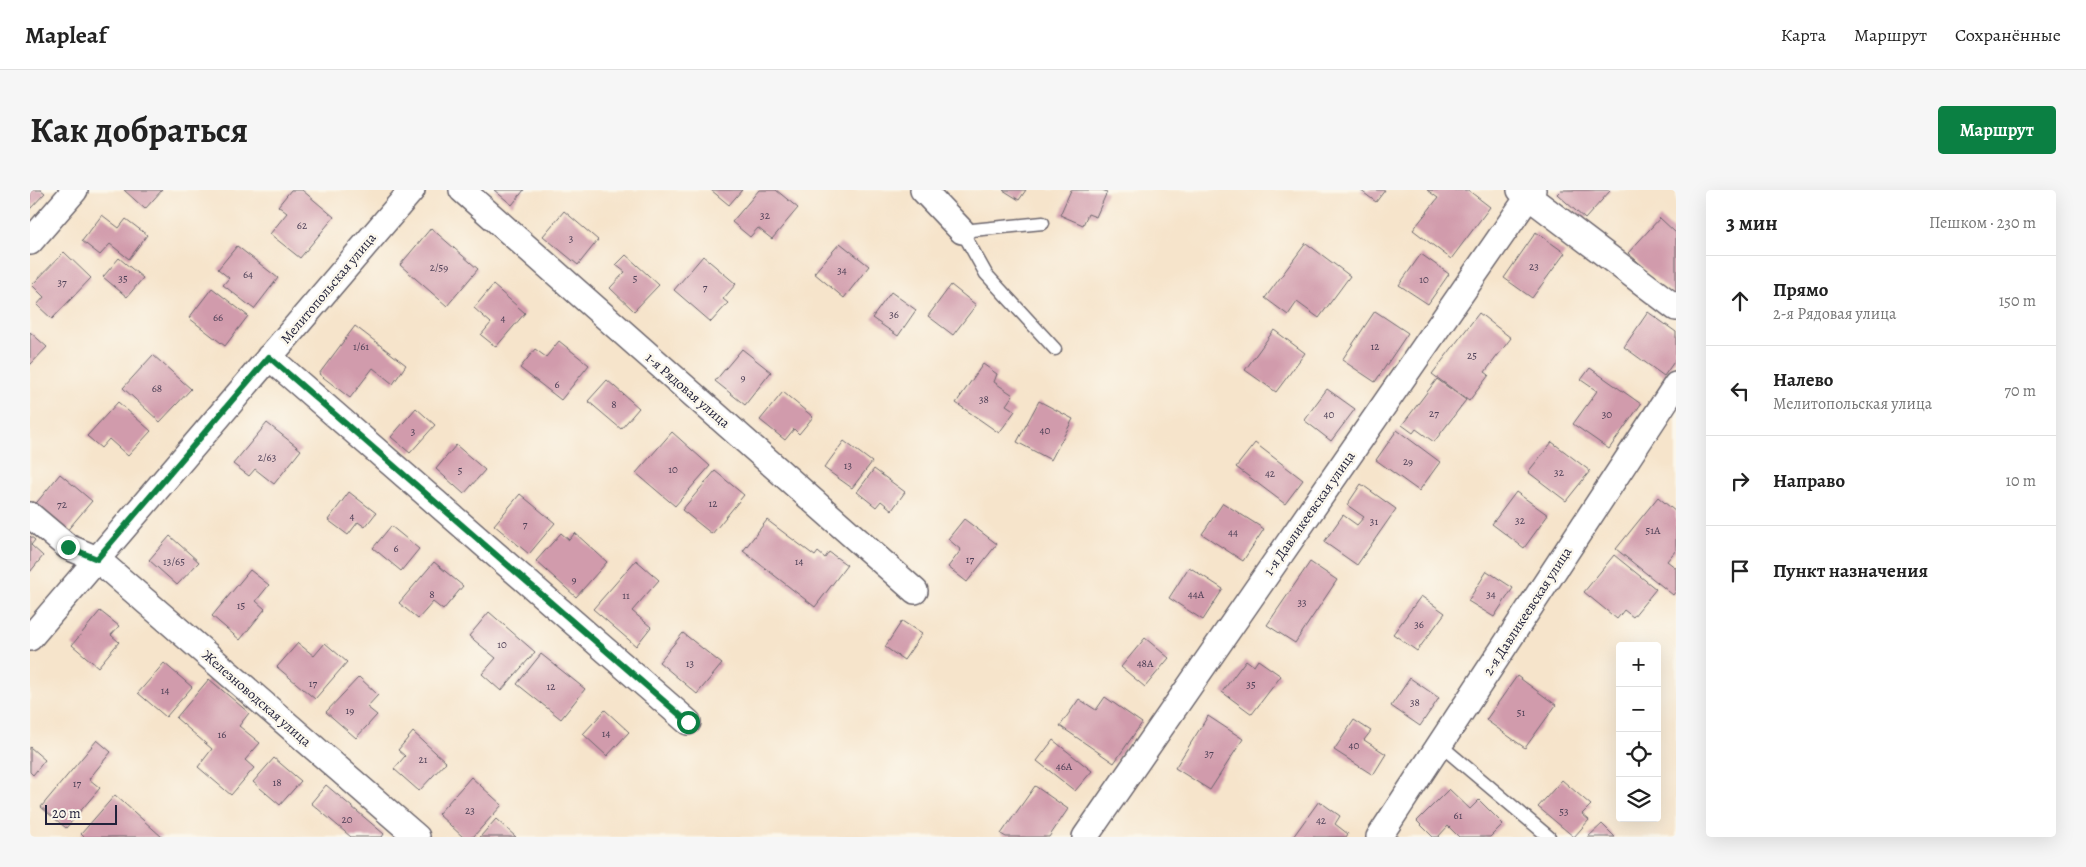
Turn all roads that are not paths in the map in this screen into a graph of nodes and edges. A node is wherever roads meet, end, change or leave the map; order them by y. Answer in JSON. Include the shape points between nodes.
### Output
{"nodes":[{"id":1,"x":75,"y":190,"type":"edge"},
{"id":2,"x":412,"y":190,"type":"edge"},
{"id":3,"x":462,"y":190,"type":"edge"},
{"id":4,"x":923,"y":190,"type":"edge"},
{"id":5,"x":1527,"y":192,"type":"edge"},
{"id":6,"x":1043,"y":223,"type":"dead end"},
{"id":7,"x":962,"y":231,"type":"junction"},
{"id":8,"x":30,"y":242,"type":"edge"},
{"id":9,"x":1676,"y":308,"type":"edge"},
{"id":10,"x":1055,"y":349,"type":"dead end"},
{"id":11,"x":269,"y":357,"type":"junction"},
{"id":12,"x":1676,"y":385,"type":"edge"},
{"id":13,"x":30,"y":515,"type":"edge"},
{"id":14,"x":97,"y":559,"type":"junction"},
{"id":15,"x":915,"y":591,"type":"dead end"},
{"id":16,"x":30,"y":638,"type":"edge"},
{"id":17,"x":688,"y":722,"type":"dead end"},
{"id":18,"x":1439,"y":744,"type":"junction"},
{"id":19,"x":417,"y":837,"type":"edge"},
{"id":20,"x":1085,"y":837,"type":"edge"},
{"id":21,"x":1378,"y":837,"type":"edge"},
{"id":22,"x":1549,"y":837,"type":"edge"}],
"edges":[{"from":1,"to":8,"type":"street"},
{"from":2,"to":11,"type":"street","name":"Мелитопольская улица"},
{"from":3,"to":15,"type":"street","name":"1-я Рядовая улица"},
{"from":4,"to":7,"type":"street"},
{"from":5,"to":9,"type":"street"},
{"from":5,"to":20,"type":"street","name":"1-я Давликеевская улица"},
{"from":6,"to":7,"type":"lane"},
{"from":7,"to":10,"type":"lane","via":[[986,274]]},
{"from":11,"to":14,"type":"street","name":"Мелитопольская улица"},
{"from":11,"to":17,"type":"street"},
{"from":12,"to":18,"type":"street","name":"2-я Давликеевская улица"},
{"from":13,"to":14,"type":"street","name":"Железноводская улица","via":[[68,547]]},
{"from":14,"to":16,"type":"street","name":"Мелитопольская улица"},
{"from":14,"to":19,"type":"street","name":"Железноводская улица"},
{"from":18,"to":21,"type":"street","name":"2-я Давликеевская улица"},
{"from":18,"to":22,"type":"lane"}]}
